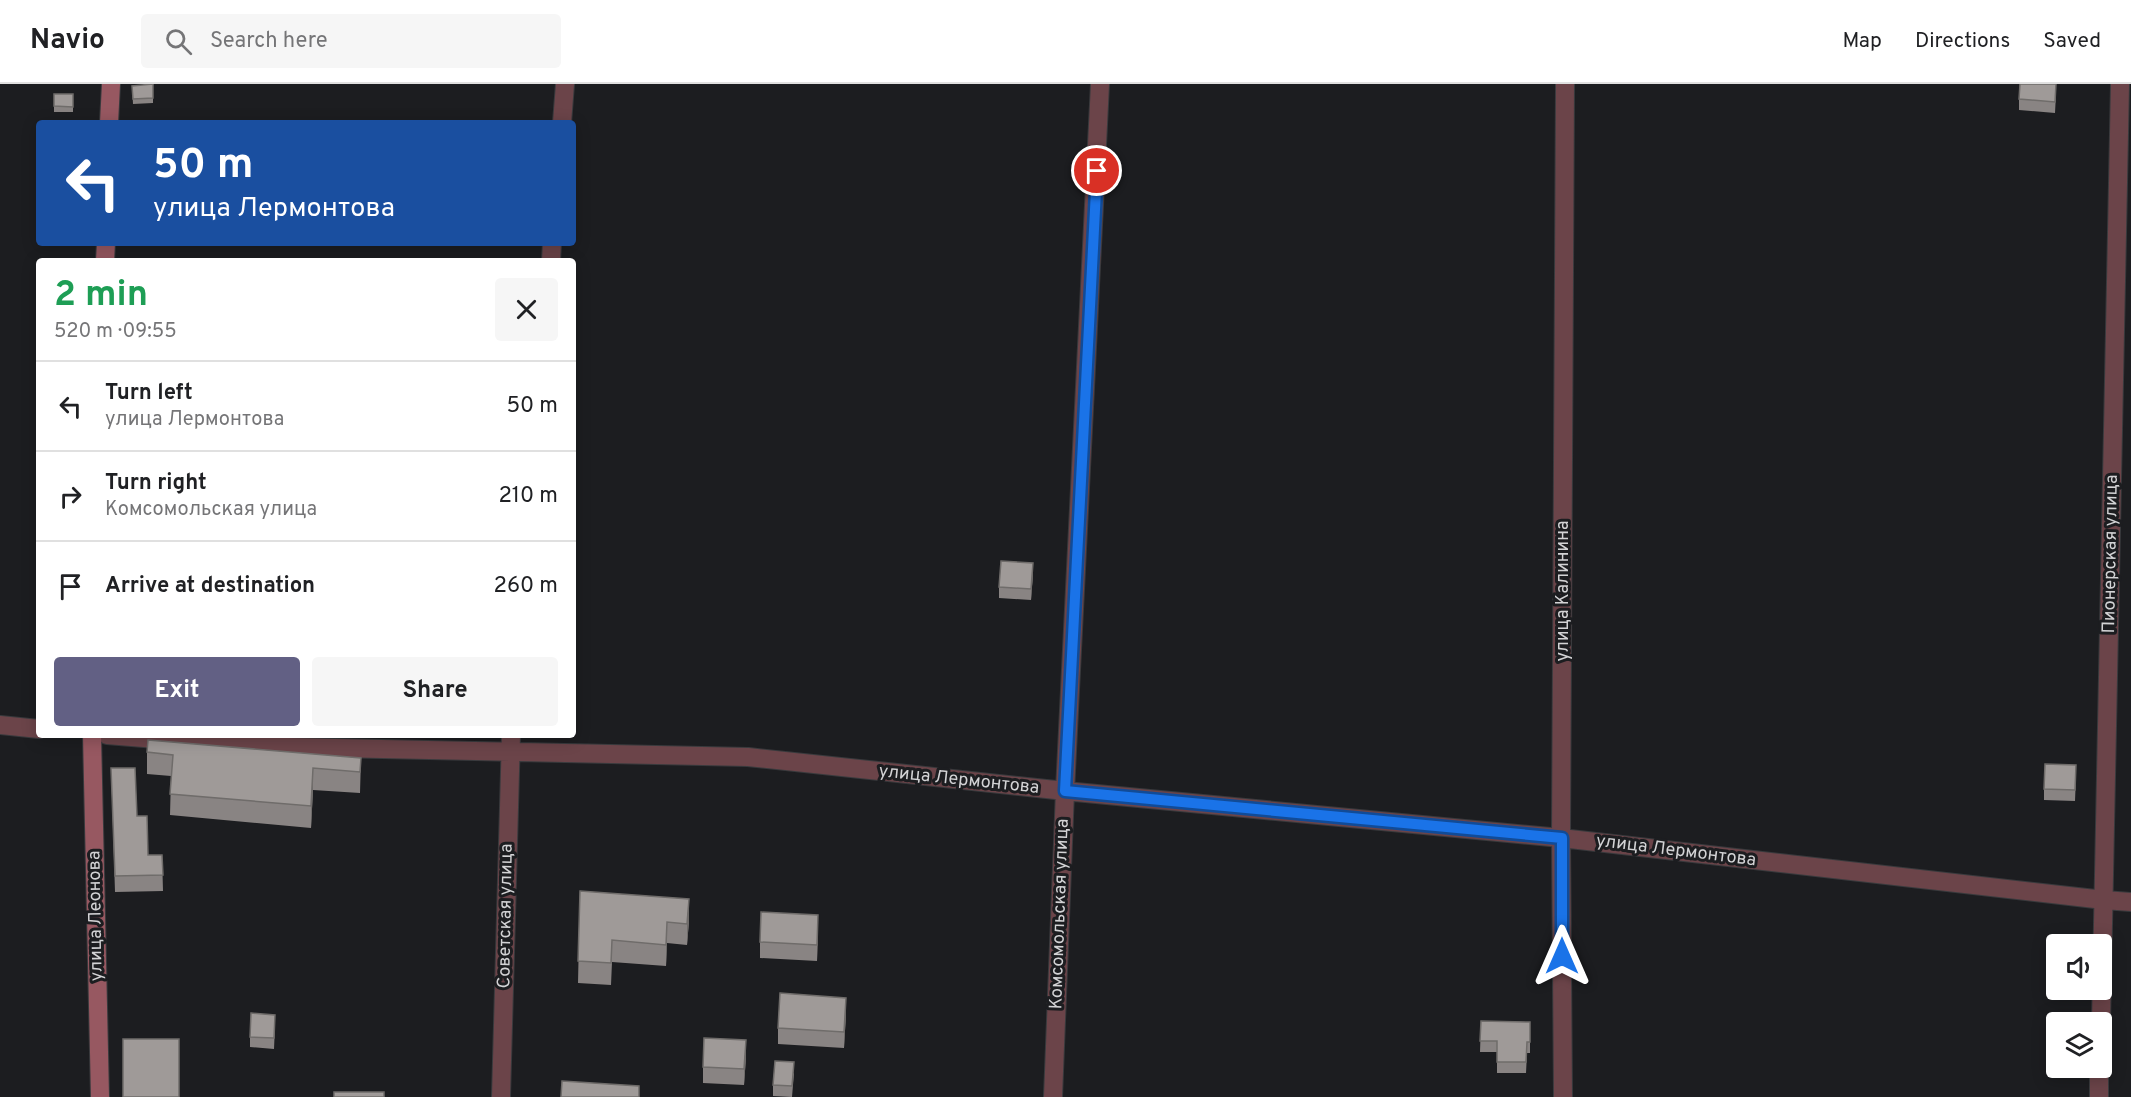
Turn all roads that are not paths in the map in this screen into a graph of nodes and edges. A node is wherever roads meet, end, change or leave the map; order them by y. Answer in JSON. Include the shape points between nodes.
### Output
{"nodes":[{"id":1,"x":111,"y":84,"type":"edge"},
{"id":2,"x":565,"y":84,"type":"edge"},
{"id":3,"x":1100,"y":84,"type":"edge"},
{"id":4,"x":1565,"y":84,"type":"edge"},
{"id":5,"x":2120,"y":84,"type":"edge"},
{"id":6,"x":109,"y":120,"type":"edge"},
{"id":7,"x":562,"y":120,"type":"edge"},
{"id":8,"x":0,"y":725,"type":"edge"},
{"id":9,"x":36,"y":729,"type":"edge"},
{"id":10,"x":92,"y":738,"type":"edge"},
{"id":11,"x":144,"y":738,"type":"edge"},
{"id":12,"x":511,"y":744,"type":"edge"},
{"id":13,"x":1065,"y":791,"type":"junction"},
{"id":14,"x":1562,"y":838,"type":"junction"},
{"id":15,"x":2104,"y":900,"type":"junction"},
{"id":16,"x":2131,"y":902,"type":"edge"},
{"id":17,"x":2101,"y":1012,"type":"edge"},
{"id":18,"x":2099,"y":1078,"type":"edge"},
{"id":19,"x":100,"y":1097,"type":"edge"},
{"id":20,"x":501,"y":1097,"type":"edge"},
{"id":21,"x":1053,"y":1097,"type":"edge"},
{"id":22,"x":1563,"y":1097,"type":"edge"},
{"id":23,"x":2099,"y":1097,"type":"edge"}],
"edges":[{"from":1,"to":6,"type":"main road"},
{"from":2,"to":7,"type":"street"},
{"from":3,"to":13,"type":"street","name":"Комсомольская улица"},
{"from":4,"to":14,"type":"street","name":"улица Калинина"},
{"from":5,"to":15,"type":"street","name":"Пионерская улица"},
{"from":8,"to":9,"type":"street"},
{"from":10,"to":19,"type":"main road","name":"улица Леонова"},
{"from":11,"to":12,"type":"street","name":"улица Лермонтова","via":[[243,746]]},
{"from":12,"to":13,"type":"street","name":"улица Лермонтова","via":[[748,757]]},
{"from":12,"to":20,"type":"street","name":"Советская улица"},
{"from":13,"to":14,"type":"street","name":"улица Лермонтова"},
{"from":13,"to":21,"type":"street","name":"Комсомольская улица"},
{"from":14,"to":15,"type":"street","name":"улица Лермонтова"},
{"from":14,"to":22,"type":"street","name":"улица Калинина"},
{"from":15,"to":16,"type":"street","name":"улица Лермонтова"},
{"from":15,"to":17,"type":"street","name":"Пионерская улица"},
{"from":18,"to":23,"type":"street"}]}
